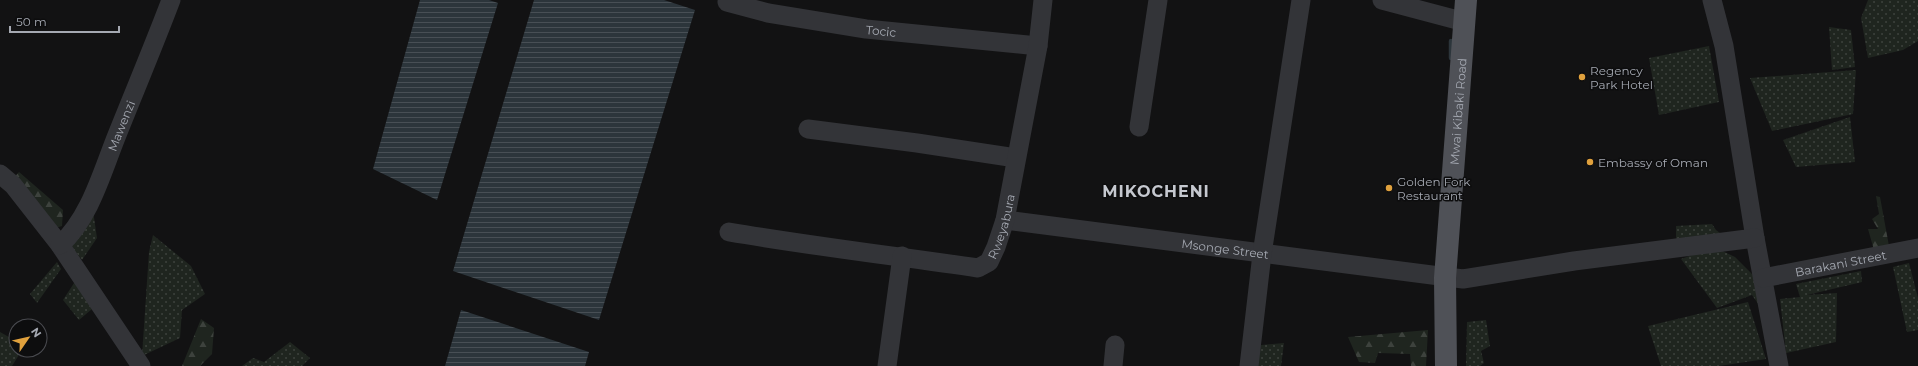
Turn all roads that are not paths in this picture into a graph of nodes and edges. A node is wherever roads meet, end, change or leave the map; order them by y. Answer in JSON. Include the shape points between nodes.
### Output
{"nodes":[{"id":1,"x":171,"y":0,"type":"edge"},
{"id":2,"x":1043,"y":0,"type":"edge"},
{"id":3,"x":1158,"y":0,"type":"edge"},
{"id":4,"x":1301,"y":0,"type":"edge"},
{"id":5,"x":1382,"y":0,"type":"edge"},
{"id":6,"x":1466,"y":0,"type":"edge"},
{"id":7,"x":1712,"y":0,"type":"edge"},
{"id":8,"x":727,"y":2,"type":"dead end"},
{"id":9,"x":1465,"y":22,"type":"junction"},
{"id":10,"x":1038,"y":46,"type":"junction"},
{"id":11,"x":1139,"y":127,"type":"dead end"},
{"id":12,"x":808,"y":129,"type":"dead end"},
{"id":13,"x":1016,"y":158,"type":"junction"},
{"id":14,"x":0,"y":174,"type":"edge"},
{"id":15,"x":1005,"y":220,"type":"junction"},
{"id":16,"x":729,"y":232,"type":"dead end"},
{"id":17,"x":1755,"y":238,"type":"junction"},
{"id":18,"x":60,"y":245,"type":"junction"},
{"id":19,"x":1918,"y":248,"type":"edge"},
{"id":20,"x":1262,"y":254,"type":"junction"},
{"id":21,"x":902,"y":256,"type":"junction"},
{"id":22,"x":1446,"y":278,"type":"junction"},
{"id":23,"x":1763,"y":278,"type":"junction"},
{"id":24,"x":1115,"y":346,"type":"dead end"},
{"id":25,"x":141,"y":366,"type":"edge"},
{"id":26,"x":887,"y":366,"type":"edge"},
{"id":27,"x":1113,"y":366,"type":"edge"},
{"id":28,"x":1249,"y":366,"type":"edge"},
{"id":29,"x":1446,"y":366,"type":"edge"},
{"id":30,"x":1778,"y":366,"type":"edge"}],
"edges":[{"from":1,"to":18,"type":"street","name":"Mawenzi","via":[[91,199],[71,235]]},
{"from":2,"to":10,"type":"street","name":"Rweyabura"},
{"from":3,"to":11,"type":"street"},
{"from":4,"to":20,"type":"street"},
{"from":5,"to":9,"type":"street"},
{"from":6,"to":9,"type":"main road","name":"Mwai Kibaki Road"},
{"from":7,"to":17,"type":"street","via":[[1724,46]]},
{"from":8,"to":10,"type":"street","name":"Tocic","via":[[768,13],[866,29]]},
{"from":9,"to":22,"type":"main road","name":"Mwai Kibaki Road"},
{"from":10,"to":13,"type":"street","name":"Rweyabura"},
{"from":12,"to":13,"type":"street"},
{"from":13,"to":15,"type":"street","name":"Rweyabura"},
{"from":14,"to":18,"type":"street","via":[[13,185]]},
{"from":15,"to":20,"type":"street","name":"Msonge Street"},
{"from":15,"to":21,"type":"street","name":"Rweyabura","via":[[989,262],[978,268]]},
{"from":16,"to":21,"type":"street","name":"Rweyabura","via":[[816,247]]},
{"from":17,"to":22,"type":"street","name":"Msonge Street","via":[[1574,261],[1463,279]]},
{"from":17,"to":23,"type":"street"},
{"from":18,"to":25,"type":"street"},
{"from":19,"to":23,"type":"street","name":"Barakani Street"},
{"from":20,"to":22,"type":"street","name":"Msonge Street"},
{"from":20,"to":28,"type":"street"},
{"from":21,"to":26,"type":"street"},
{"from":22,"to":29,"type":"main road","name":"Mwai Kibaki Road"},
{"from":23,"to":30,"type":"street"},
{"from":24,"to":27,"type":"street"}]}
